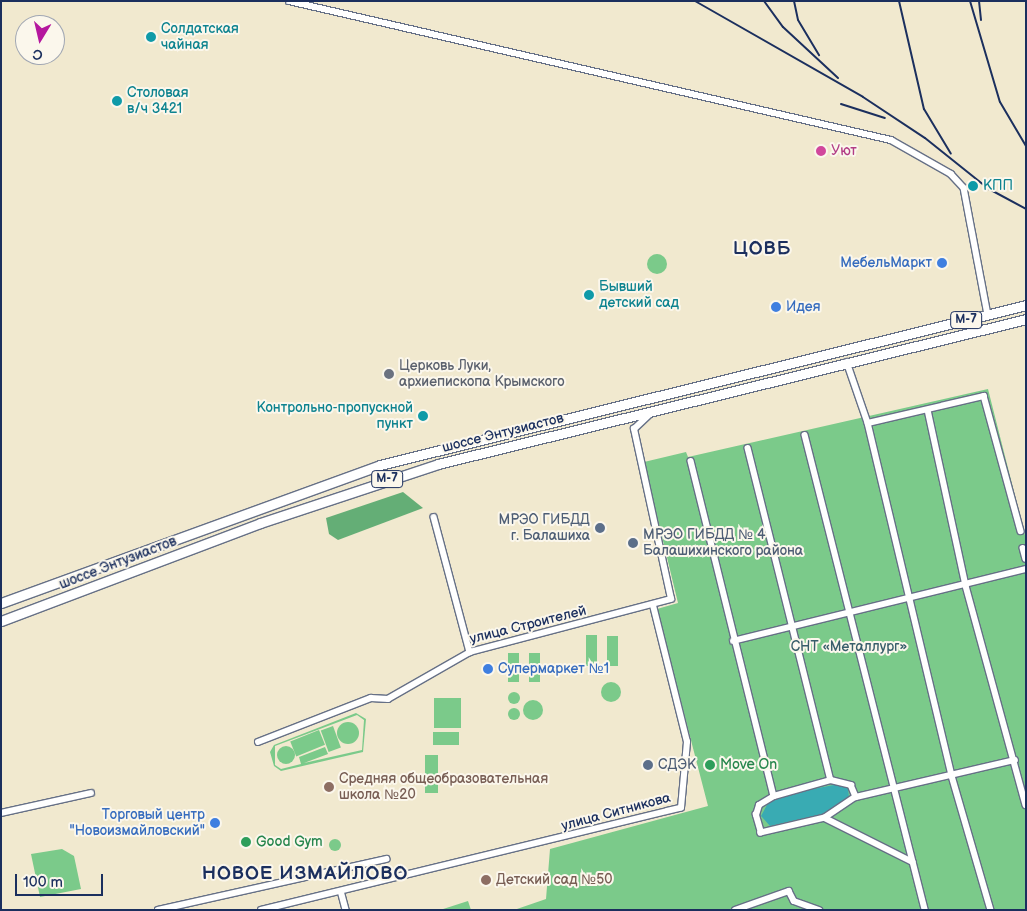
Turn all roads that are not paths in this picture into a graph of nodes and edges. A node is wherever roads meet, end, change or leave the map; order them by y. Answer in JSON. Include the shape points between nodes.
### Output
{"nodes":[{"id":1,"x":290,"y":1,"type":"edge"},
{"id":2,"x":1026,"y":305,"type":"edge"},
{"id":3,"x":988,"y":314,"type":"junction"},
{"id":4,"x":1026,"y":319,"type":"edge"},
{"id":5,"x":847,"y":362,"type":"junction"},
{"id":6,"x":655,"y":410,"type":"junction"},
{"id":7,"x":928,"y":410,"type":"junction"},
{"id":8,"x":868,"y":423,"type":"junction"},
{"id":9,"x":805,"y":435,"type":"dead end"},
{"id":10,"x":748,"y":448,"type":"dead end"},
{"id":11,"x":690,"y":460,"type":"dead end"},
{"id":12,"x":434,"y":517,"type":"dead end"},
{"id":13,"x":1021,"y":530,"type":"dead end"},
{"id":14,"x":1023,"y":548,"type":"dead end"},
{"id":15,"x":1026,"y":559,"type":"edge"},
{"id":16,"x":1026,"y":569,"type":"edge"},
{"id":17,"x":966,"y":586,"type":"junction"},
{"id":18,"x":908,"y":599,"type":"junction"},
{"id":19,"x":1,"y":603,"type":"edge"},
{"id":20,"x":653,"y":606,"type":"junction"},
{"id":21,"x":849,"y":613,"type":"junction"},
{"id":22,"x":1,"y":621,"type":"edge"},
{"id":23,"x":792,"y":627,"type":"junction"},
{"id":24,"x":733,"y":641,"type":"junction"},
{"id":25,"x":470,"y":652,"type":"junction"},
{"id":26,"x":258,"y":742,"type":"dead end"},
{"id":27,"x":1015,"y":760,"type":"junction"},
{"id":28,"x":952,"y":776,"type":"junction"},
{"id":29,"x":831,"y":780,"type":"junction"},
{"id":30,"x":894,"y":790,"type":"junction"},
{"id":31,"x":91,"y":794,"type":"dead end"},
{"id":32,"x":774,"y":796,"type":"junction"},
{"id":33,"x":856,"y":797,"type":"junction"},
{"id":34,"x":1026,"y":805,"type":"edge"},
{"id":35,"x":1,"y":813,"type":"edge"},
{"id":36,"x":824,"y":818,"type":"junction"},
{"id":37,"x":386,"y":859,"type":"dead end"},
{"id":38,"x":912,"y":862,"type":"junction"},
{"id":39,"x":341,"y":891,"type":"junction"},
{"id":40,"x":744,"y":907,"type":"edge"},
{"id":41,"x":158,"y":910,"type":"edge"},
{"id":42,"x":261,"y":910,"type":"edge"},
{"id":43,"x":346,"y":910,"type":"edge"},
{"id":44,"x":735,"y":910,"type":"edge"},
{"id":45,"x":819,"y":910,"type":"edge"},
{"id":46,"x":925,"y":910,"type":"edge"},
{"id":47,"x":991,"y":910,"type":"edge"}],
"edges":[{"from":1,"to":3,"type":"street","via":[[891,140],[951,174],[964,188]]},
{"from":2,"to":3,"type":"highway","name":"шоссе Энтузиастов","number":"М-7"},
{"from":3,"to":19,"type":"highway","name":"шоссе Энтузиастов","number":"М-7","via":[[380,465]]},
{"from":4,"to":5,"type":"highway","name":"шоссе Энтузиастов","number":"М-7"},
{"from":5,"to":6,"type":"highway","name":"шоссе Энтузиастов","number":"М-7"},
{"from":5,"to":8,"type":"street"},
{"from":6,"to":20,"type":"street","name":"улица Строителей","via":[[634,429],[672,599]]},
{"from":6,"to":22,"type":"highway","name":"шоссе Энтузиастов","number":"М-7","via":[[531,439],[353,490]]},
{"from":7,"to":8,"type":"street"},
{"from":7,"to":13,"type":"street","via":[[984,396],[1000,440]]},
{"from":7,"to":17,"type":"street"},
{"from":8,"to":18,"type":"street"},
{"from":9,"to":21,"type":"street"},
{"from":10,"to":23,"type":"street"},
{"from":11,"to":24,"type":"street"},
{"from":12,"to":25,"type":"street"},
{"from":14,"to":15,"type":"street"},
{"from":16,"to":17,"type":"street"},
{"from":17,"to":18,"type":"street"},
{"from":17,"to":27,"type":"street"},
{"from":18,"to":21,"type":"street"},
{"from":18,"to":28,"type":"street"},
{"from":20,"to":25,"type":"street","name":"улица Строителей"},
{"from":20,"to":39,"type":"street","name":"улица Ситникова","via":[[687,742],[683,806]]},
{"from":21,"to":23,"type":"street"},
{"from":21,"to":30,"type":"street"},
{"from":23,"to":24,"type":"street"},
{"from":23,"to":29,"type":"street"},
{"from":24,"to":32,"type":"street"},
{"from":25,"to":26,"type":"street","name":"улица Строителей","via":[[388,699],[371,698]]},
{"from":27,"to":28,"type":"street"},
{"from":27,"to":34,"type":"street"},
{"from":28,"to":30,"type":"street"},
{"from":28,"to":47,"type":"street"},
{"from":29,"to":32,"type":"street"},
{"from":29,"to":33,"type":"street","via":[[851,785]]},
{"from":30,"to":33,"type":"street"},
{"from":30,"to":38,"type":"street"},
{"from":31,"to":35,"type":"street"},
{"from":32,"to":36,"type":"street","via":[[758,810],[761,833]]},
{"from":33,"to":36,"type":"street"},
{"from":36,"to":38,"type":"street"},
{"from":37,"to":41,"type":"street"},
{"from":38,"to":46,"type":"street"},
{"from":39,"to":42,"type":"street"},
{"from":39,"to":43,"type":"street"},
{"from":40,"to":44,"type":"street"},
{"from":40,"to":45,"type":"street","via":[[789,891],[794,900]]}]}
